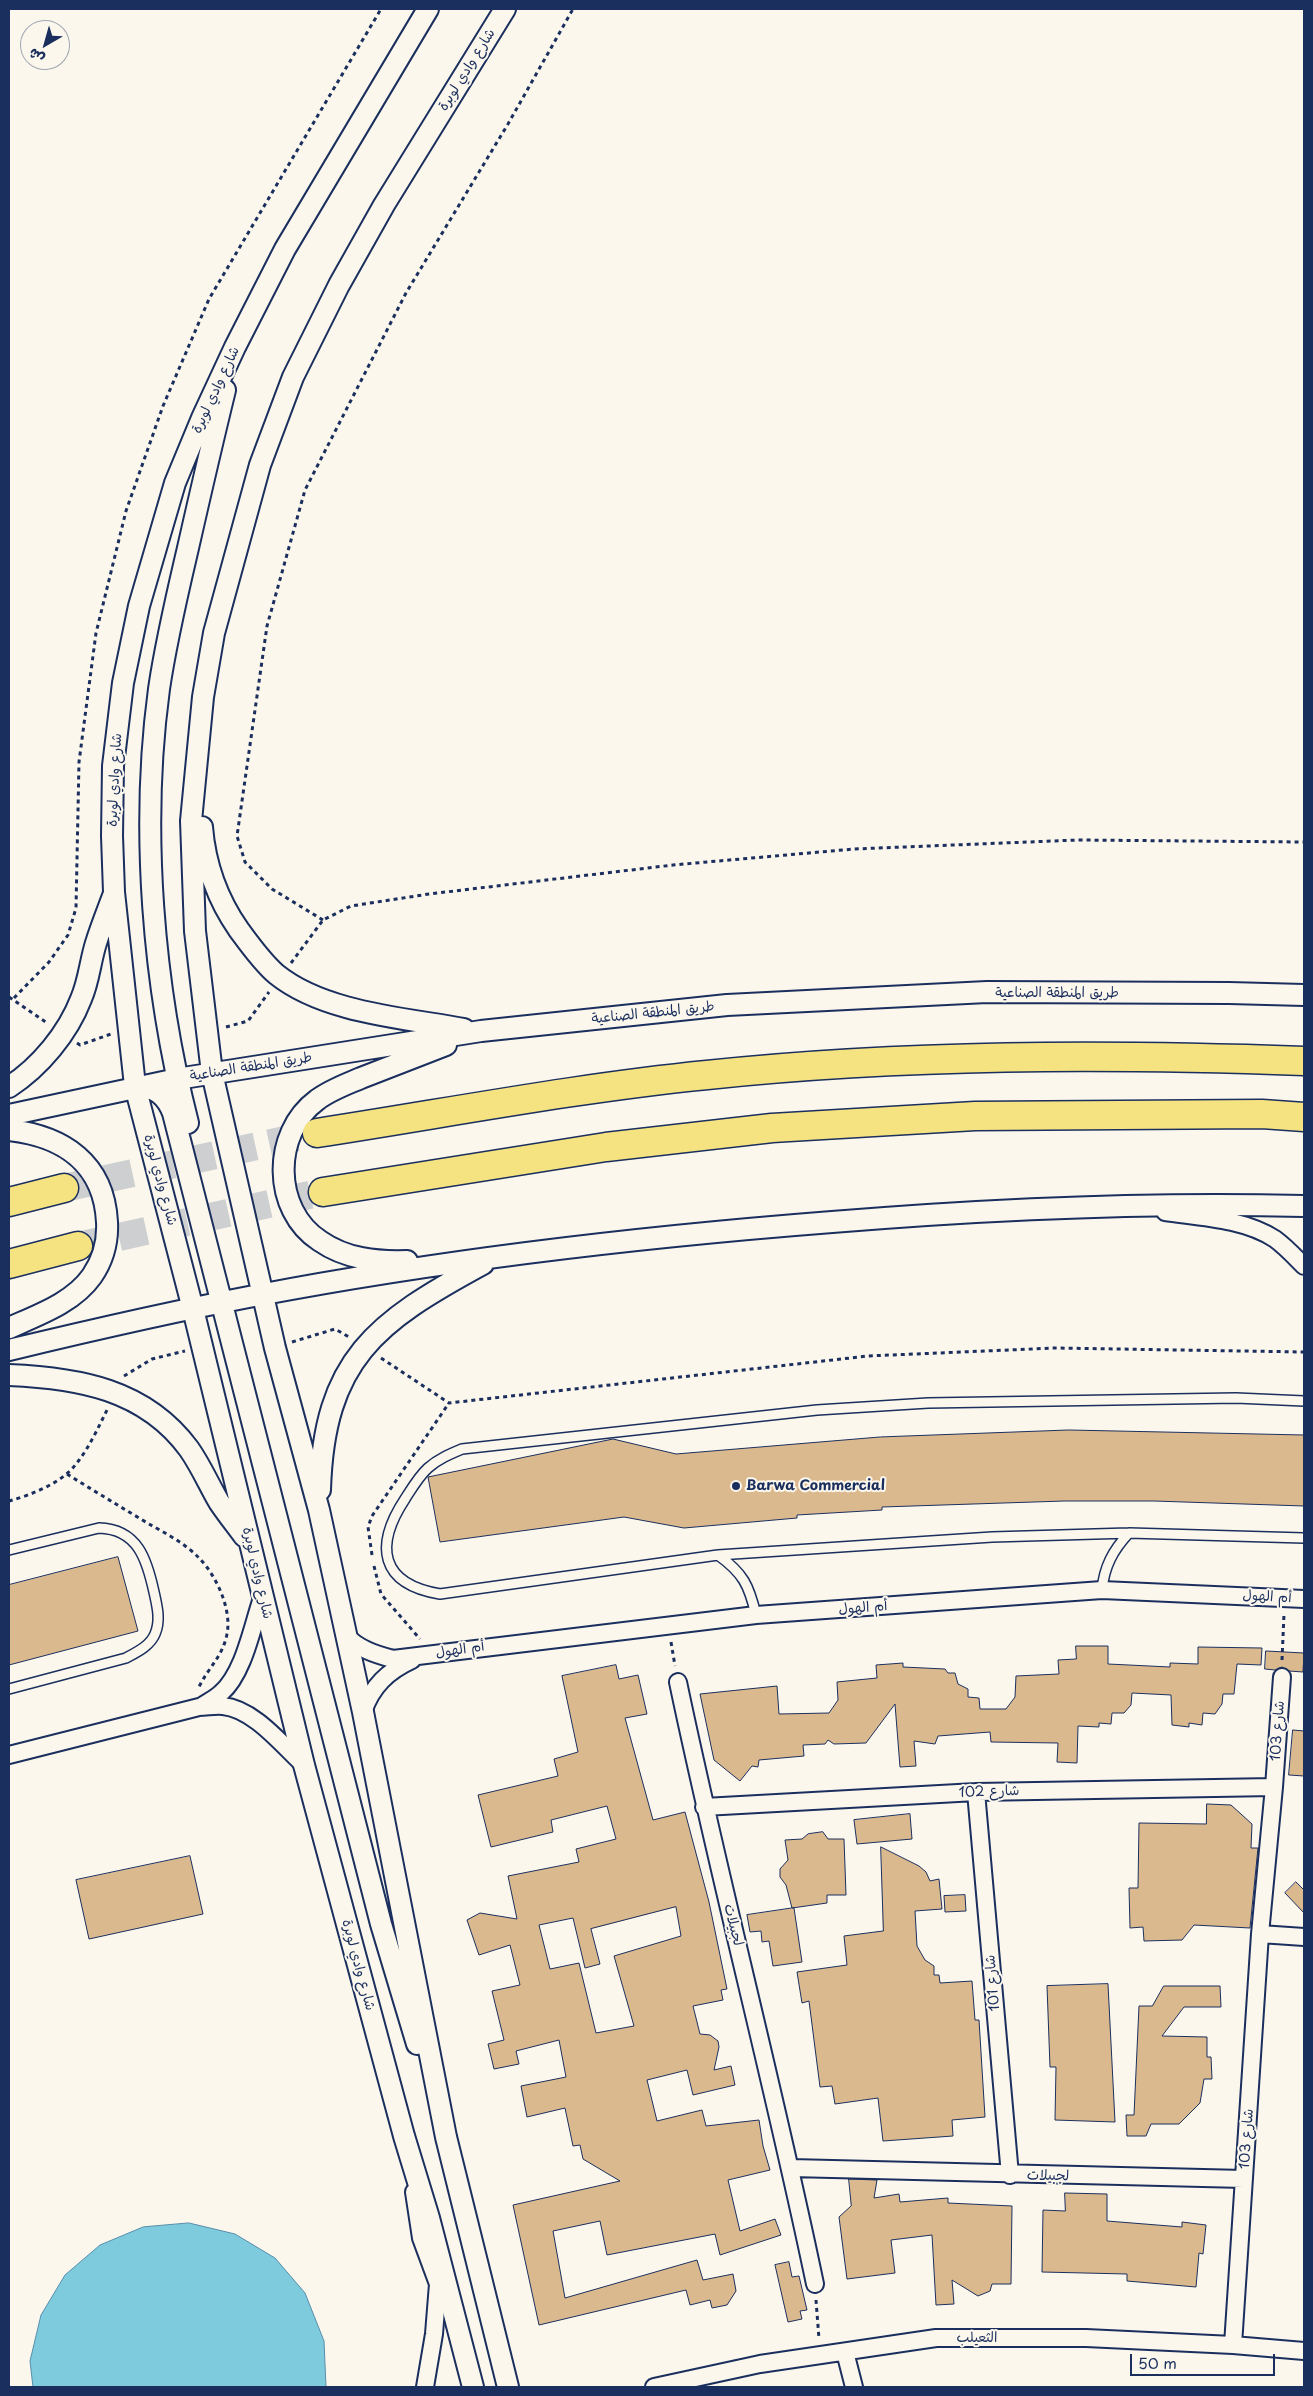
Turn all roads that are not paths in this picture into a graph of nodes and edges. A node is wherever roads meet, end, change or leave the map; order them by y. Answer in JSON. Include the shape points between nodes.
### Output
{"nodes":[{"id":1,"x":428,"y":9,"type":"edge"},
{"id":2,"x":505,"y":9,"type":"edge"},
{"id":3,"x":235,"y":347,"type":"junction"},
{"id":4,"x":196,"y":761,"type":"junction"},
{"id":5,"x":114,"y":892,"type":"junction"},
{"id":6,"x":1304,"y":995,"type":"edge"},
{"id":7,"x":481,"y":1031,"type":"junction"},
{"id":8,"x":1304,"y":1061,"type":"edge"},
{"id":9,"x":212,"y":1073,"type":"junction"},
{"id":10,"x":177,"y":1079,"type":"junction"},
{"id":11,"x":135,"y":1086,"type":"junction"},
{"id":12,"x":9,"y":1087,"type":"edge"},
{"id":13,"x":1262,"y":1114,"type":"junction"},
{"id":14,"x":9,"y":1115,"type":"edge"},
{"id":15,"x":1304,"y":1117,"type":"edge"},
{"id":16,"x":1304,"y":1124,"type":"edge"},
{"id":17,"x":9,"y":1130,"type":"edge"},
{"id":18,"x":318,"y":1133,"type":"tunnel mouth"},
{"id":19,"x":64,"y":1188,"type":"tunnel mouth"},
{"id":20,"x":323,"y":1192,"type":"tunnel mouth"},
{"id":21,"x":9,"y":1202,"type":"edge"},
{"id":22,"x":1129,"y":1205,"type":"junction"},
{"id":23,"x":1304,"y":1206,"type":"edge"},
{"id":24,"x":78,"y":1246,"type":"tunnel mouth"},
{"id":25,"x":495,"y":1257,"type":"junction"},
{"id":26,"x":9,"y":1264,"type":"edge"},
{"id":27,"x":1304,"y":1266,"type":"edge"},
{"id":28,"x":263,"y":1294,"type":"junction"},
{"id":29,"x":223,"y":1302,"type":"junction"},
{"id":30,"x":193,"y":1309,"type":"junction"},
{"id":31,"x":9,"y":1328,"type":"edge"},
{"id":32,"x":9,"y":1350,"type":"edge"},
{"id":33,"x":9,"y":1375,"type":"edge"},
{"id":34,"x":1304,"y":1401,"type":"edge"},
{"id":35,"x":319,"y":1510,"type":"junction"},
{"id":36,"x":1129,"y":1533,"type":"junction"},
{"id":37,"x":1304,"y":1538,"type":"edge"},
{"id":38,"x":250,"y":1545,"type":"junction"},
{"id":39,"x":9,"y":1550,"type":"edge"},
{"id":40,"x":718,"y":1554,"type":"junction"},
{"id":41,"x":1102,"y":1590,"type":"junction"},
{"id":42,"x":262,"y":1598,"type":"junction"},
{"id":43,"x":1304,"y":1599,"type":"edge"},
{"id":44,"x":756,"y":1615,"type":"junction"},
{"id":45,"x":345,"y":1635,"type":"junction"},
{"id":46,"x":424,"y":1655,"type":"junction"},
{"id":47,"x":1282,"y":1677,"type":"road end"},
{"id":48,"x":678,"y":1682,"type":"road end"},
{"id":49,"x":9,"y":1688,"type":"edge"},
{"id":50,"x":199,"y":1707,"type":"junction"},
{"id":51,"x":363,"y":1712,"type":"junction"},
{"id":52,"x":9,"y":1755,"type":"edge"},
{"id":53,"x":304,"y":1765,"type":"junction"},
{"id":54,"x":1274,"y":1787,"type":"junction"},
{"id":55,"x":976,"y":1792,"type":"junction"},
{"id":56,"x":704,"y":1807,"type":"junction"},
{"id":57,"x":1260,"y":1934,"type":"junction"},
{"id":58,"x":1304,"y":1937,"type":"edge"},
{"id":59,"x":404,"y":2136,"type":"junction"},
{"id":60,"x":446,"y":2136,"type":"junction"},
{"id":61,"x":791,"y":2168,"type":"junction"},
{"id":62,"x":1010,"y":2175,"type":"junction"},
{"id":63,"x":1244,"y":2179,"type":"junction"},
{"id":64,"x":815,"y":2284,"type":"road end"},
{"id":65,"x":1233,"y":2345,"type":"junction"},
{"id":66,"x":1304,"y":2351,"type":"edge"},
{"id":67,"x":845,"y":2352,"type":"junction"},
{"id":68,"x":510,"y":2384,"type":"edge"},
{"id":69,"x":425,"y":2387,"type":"edge"},
{"id":70,"x":473,"y":2387,"type":"edge"},
{"id":71,"x":654,"y":2387,"type":"edge"},
{"id":72,"x":854,"y":2387,"type":"edge"}],
"edges":[{"from":1,"to":3,"type":"street","name":"شارع وادي لوبرة","via":[[285,249]]},
{"from":2,"to":4,"type":"street","name":"شارع وادي لوبرة","via":[[380,213],[339,285],[294,377],[260,465],[214,632]]},
{"from":3,"to":5,"type":"street","name":"شارع وادي لوبرة","via":[[175,483],[140,606],[123,683],[113,766]]},
{"from":3,"to":10,"type":"street","via":[[175,603],[159,689],[151,849],[158,964]]},
{"from":4,"to":7,"type":"street","via":[[203,843],[213,880],[228,914],[251,948],[281,976],[304,991],[353,1008]]},
{"from":4,"to":9,"type":"street","name":"شارع وادي لوبرة","via":[[191,821],[195,931]]},
{"from":5,"to":11,"type":"street","name":"شارع وادي لوبرة"},
{"from":5,"to":12,"type":"street","via":[[81,1000],[63,1034],[36,1066]]},
{"from":6,"to":7,"type":"street","name":"طريق المنطقة الصناعية","via":[[978,993],[727,1005]]},
{"from":7,"to":9,"type":"street","name":"طريق المنطقة الصناعية"},
{"from":7,"to":25,"type":"street","via":[[317,1100],[300,1117],[286,1142],[284,1182],[291,1207],[304,1227],[318,1241],[337,1252],[382,1262]]},
{"from":8,"to":18,"type":"highway","via":[[1160,1056],[1002,1056],[838,1064],[707,1075],[606,1088]]},
{"from":9,"to":10,"type":"street","name":"طريق المنطقة الصناعية"},
{"from":9,"to":28,"type":"street","name":"شارع وادي لوبرة"},
{"from":10,"to":11,"type":"street","name":"طريق المنطقة الصناعية"},
{"from":10,"to":28,"type":"street","via":[[228,1277],[240,1289]]},
{"from":11,"to":14,"type":"street","name":"طريق المنطقة الصناعية"},
{"from":11,"to":29,"type":"street","via":[[154,1089],[170,1106]]},
{"from":11,"to":30,"type":"street","name":"شارع وادي لوبرة"},
{"from":13,"to":15,"type":"highway"},
{"from":13,"to":16,"type":"highway"},
{"from":13,"to":20,"type":"highway","via":[[975,1116],[772,1128],[606,1147]]},
{"from":17,"to":31,"type":"street","via":[[42,1135],[78,1156],[93,1172],[101,1189],[107,1230],[104,1252],[93,1275],[79,1291],[62,1303]]},
{"from":19,"to":21,"type":"highway"},
{"from":22,"to":23,"type":"street"},
{"from":22,"to":25,"type":"street","via":[[909,1216],[736,1230]]},
{"from":22,"to":27,"type":"street","via":[[1256,1230],[1274,1239]]},
{"from":24,"to":26,"type":"highway"},
{"from":25,"to":28,"type":"street"},
{"from":25,"to":35,"type":"street","via":[[416,1302],[377,1333],[345,1373],[323,1439]]},
{"from":28,"to":29,"type":"street"},
{"from":28,"to":35,"type":"street","name":"شارع وادي لوبرة"},
{"from":29,"to":30,"type":"street"},
{"from":29,"to":60,"type":"street","via":[[381,1924]]},
{"from":30,"to":32,"type":"street"},
{"from":30,"to":38,"type":"street","name":"شارع وادي لوبرة"},
{"from":33,"to":38,"type":"street","via":[[52,1379],[116,1392],[144,1406],[188,1448],[219,1502]]},
{"from":34,"to":40,"type":"lane","via":[[1198,1399],[910,1404],[817,1410],[462,1449],[438,1460],[416,1482],[394,1517],[386,1543],[388,1562],[396,1575],[420,1591],[440,1594]]},
{"from":35,"to":45,"type":"street","name":"شارع وادي لوبرة"},
{"from":36,"to":37,"type":"lane"},
{"from":36,"to":40,"type":"lane","via":[[992,1537]]},
{"from":36,"to":41,"type":"lane","via":[[1116,1546],[1108,1562]]},
{"from":38,"to":42,"type":"street","name":"شارع وادي لوبرة"},
{"from":39,"to":49,"type":"lane","via":[[84,1530],[109,1528],[132,1541],[142,1552],[158,1610],[158,1624],[148,1645],[126,1658]]},
{"from":40,"to":44,"type":"lane","via":[[736,1568],[746,1583]]},
{"from":41,"to":43,"type":"street","name":"أم الهول"},
{"from":41,"to":44,"type":"street","name":"أم الهول"},
{"from":42,"to":50,"type":"street","via":[[244,1658],[234,1678],[221,1694]]},
{"from":42,"to":53,"type":"street","name":"شارع وادي لوبرة"},
{"from":44,"to":46,"type":"street","name":"أم الهول"},
{"from":45,"to":46,"type":"street","name":"أم الهول","via":[[355,1645],[373,1654],[393,1659]]},
{"from":45,"to":51,"type":"street","name":"شارع وادي لوبرة"},
{"from":46,"to":51,"type":"street","name":"أم الهول","via":[[395,1668],[380,1681]]},
{"from":47,"to":54,"type":"street","name":"شارع 103"},
{"from":48,"to":56,"type":"street","name":"لجبيلات"},
{"from":50,"to":52,"type":"street"},
{"from":50,"to":53,"type":"street","via":[[223,1706],[242,1711],[260,1723]]},
{"from":51,"to":60,"type":"street","name":"شارع وادي لوبرة"},
{"from":53,"to":59,"type":"street","name":"شارع وادي لوبرة"},
{"from":54,"to":55,"type":"street","name":"شارع 102"},
{"from":54,"to":57,"type":"street","name":"شارع 103"},
{"from":55,"to":56,"type":"street","name":"شارع 102"},
{"from":55,"to":62,"type":"street","name":"شارع 101"},
{"from":56,"to":61,"type":"street","name":"لجبيلات"},
{"from":57,"to":58,"type":"street"},
{"from":57,"to":63,"type":"street","name":"شارع 103"},
{"from":59,"to":69,"type":"street","via":[[421,2238],[438,2284]]},
{"from":59,"to":70,"type":"street","name":"شارع وادي لوبرة"},
{"from":60,"to":68,"type":"street","name":"شارع وادي لوبرة"},
{"from":61,"to":62,"type":"street","name":"لجبيلات"},
{"from":61,"to":64,"type":"street","name":"لجبيلات"},
{"from":62,"to":63,"type":"street","name":"لجبيلات"},
{"from":63,"to":65,"type":"street","name":"شارع 103"},
{"from":65,"to":66,"type":"street","name":"الثعيلب"},
{"from":65,"to":67,"type":"street","name":"الثعيلب","via":[[1086,2338],[936,2338]]},
{"from":67,"to":71,"type":"street","name":"الثعيلب","via":[[760,2364]]},
{"from":67,"to":72,"type":"street"}]}
